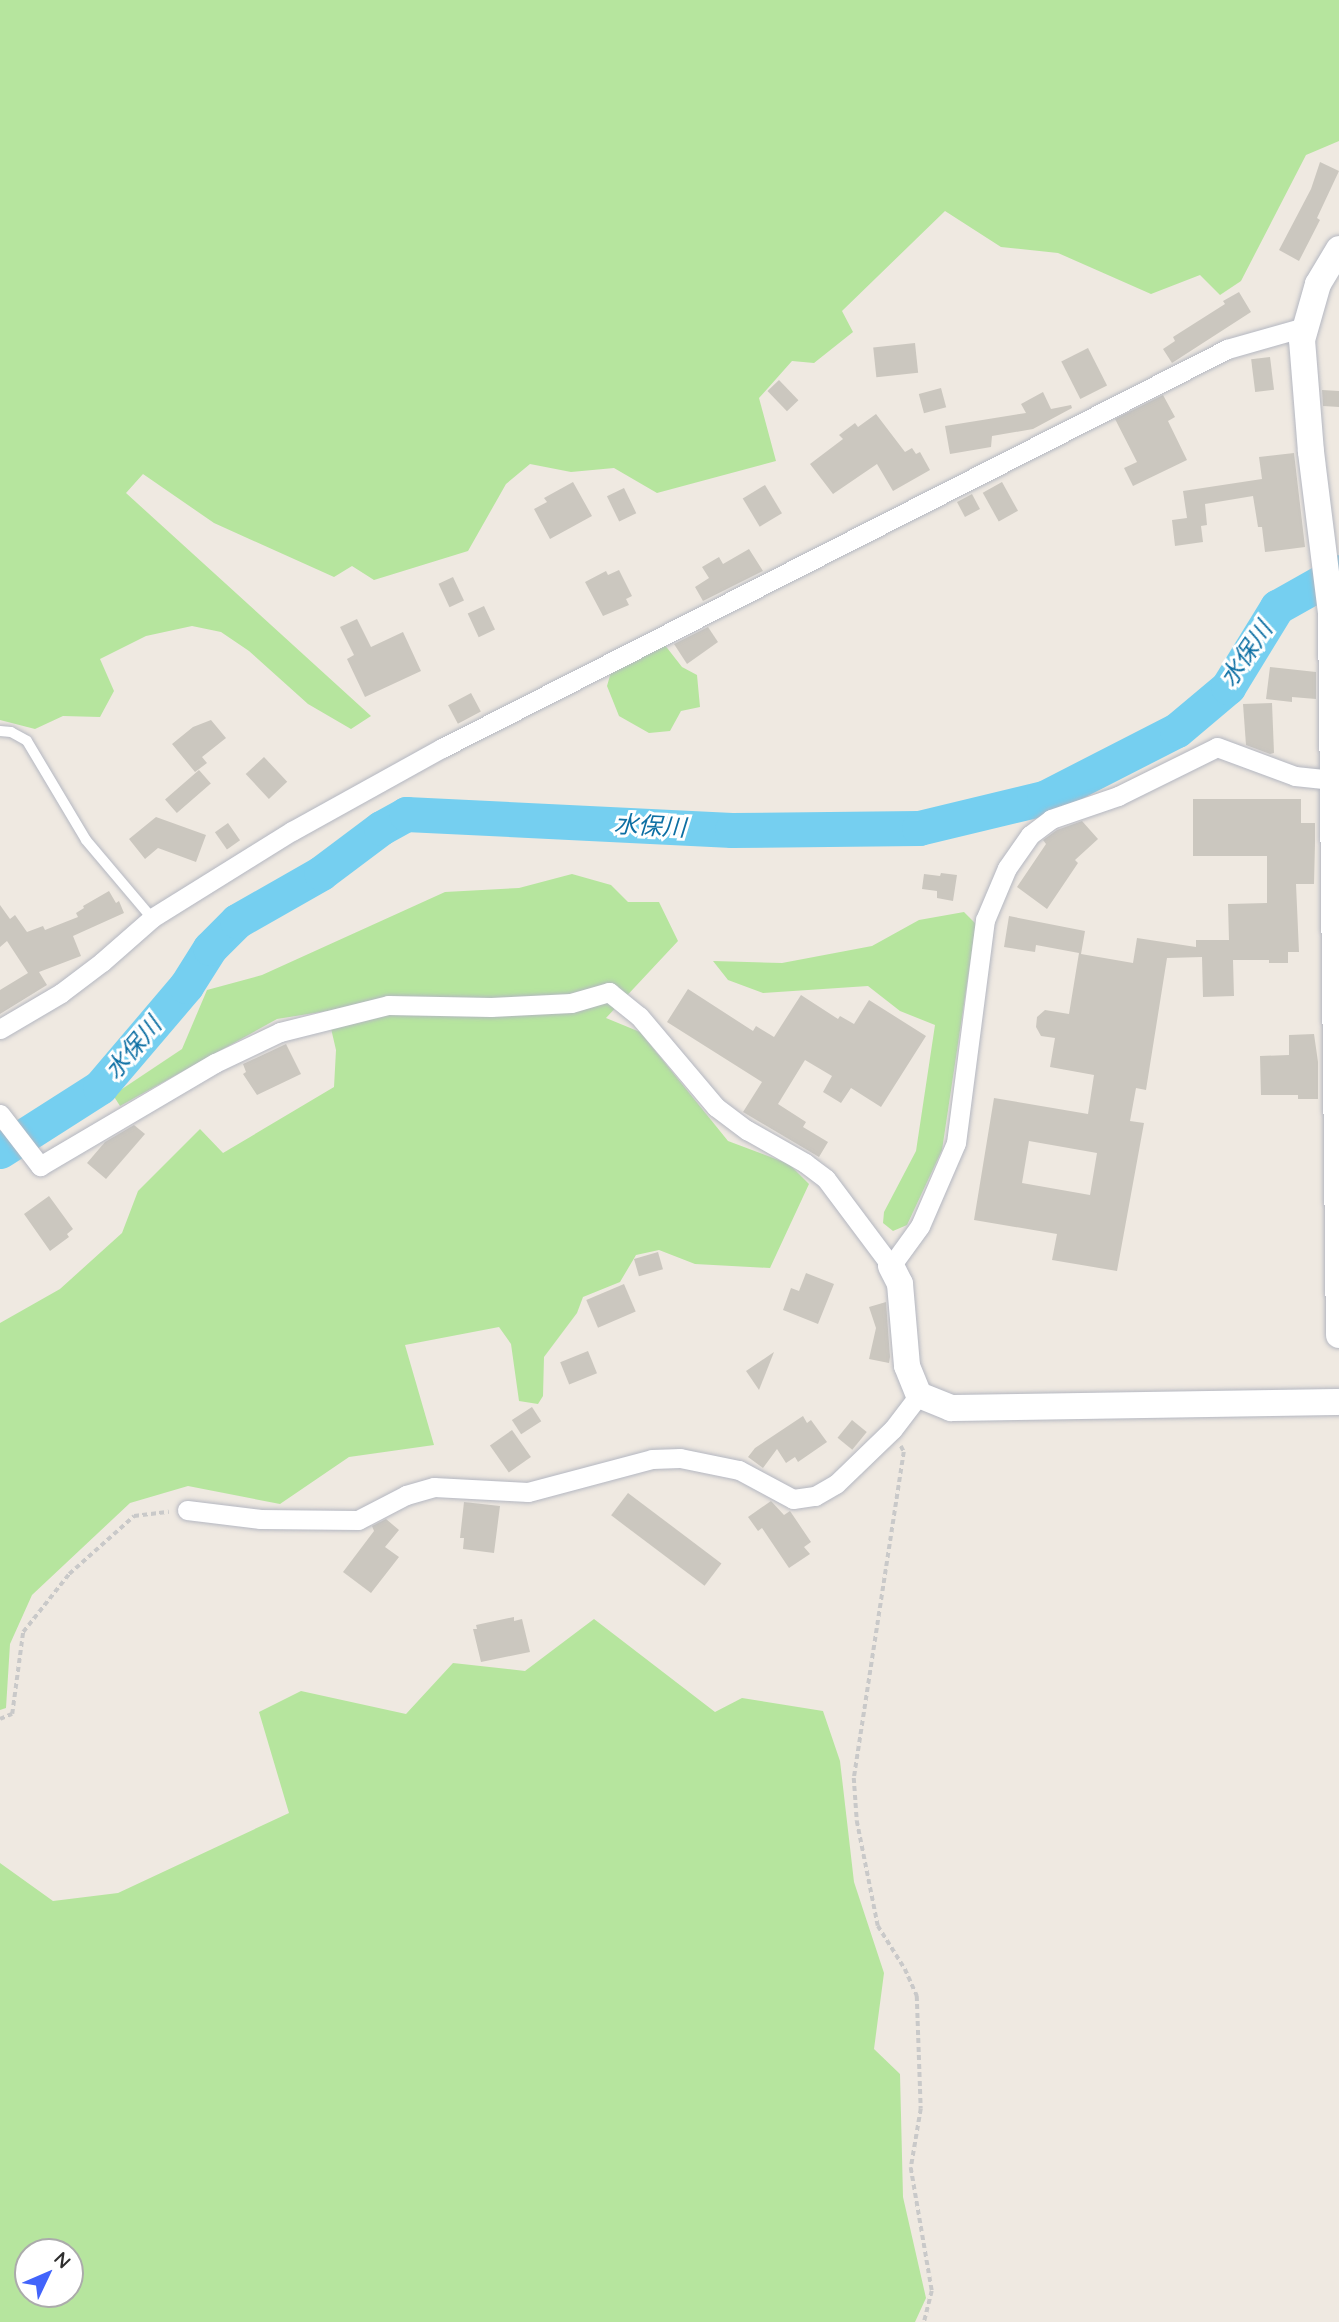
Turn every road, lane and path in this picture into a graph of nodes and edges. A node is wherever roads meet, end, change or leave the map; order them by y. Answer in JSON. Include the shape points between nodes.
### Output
{"nodes":[{"id":1,"x":1339,"y":249,"type":"edge"},
{"id":2,"x":1305,"y":327,"type":"junction"},
{"id":3,"x":1333,"y":610,"type":"edge"},
{"id":4,"x":0,"y":731,"type":"edge"},
{"id":5,"x":1333,"y":780,"type":"junction"},
{"id":6,"x":152,"y":918,"type":"junction"},
{"id":7,"x":0,"y":1029,"type":"edge"},
{"id":8,"x":4,"y":1119,"type":"edge"},
{"id":9,"x":891,"y":1266,"type":"junction"},
{"id":10,"x":1339,"y":1335,"type":"edge"},
{"id":11,"x":919,"y":1395,"type":"junction"},
{"id":12,"x":1339,"y":1402,"type":"edge"},
{"id":13,"x":893,"y":1429,"type":"junction"},
{"id":14,"x":187,"y":1510,"type":"joint"},
{"id":15,"x":0,"y":1719,"type":"edge"},
{"id":16,"x":924,"y":2322,"type":"edge"}],
"edges":[{"from":1,"to":2,"type":"main road","via":[[1318,284]]},
{"from":2,"to":3,"type":"main road","via":[[1302,340],[1311,452]]},
{"from":2,"to":6,"type":"street","via":[[1227,349],[467,735],[292,831]]},
{"from":3,"to":5,"type":"main road"},
{"from":4,"to":6,"type":"lane","via":[[27,741],[86,840]]},
{"from":5,"to":9,"type":"street","via":[[1295,776],[1217,747],[1118,796],[1051,818],[1030,835],[1007,868],[985,920],[956,1143],[920,1226]]},
{"from":5,"to":10,"type":"main road"},
{"from":6,"to":7,"type":"street","via":[[61,993]]},
{"from":8,"to":9,"type":"street","via":[[40,1166],[215,1063],[280,1032],[388,1005],[571,1003],[609,992],[639,1016],[716,1107],[825,1180]]},
{"from":9,"to":11,"type":"main road","via":[[900,1284],[907,1366]]},
{"from":11,"to":12,"type":"main road","via":[[951,1408]]},
{"from":11,"to":13,"type":"street"},
{"from":13,"to":14,"type":"street","via":[[836,1484],[815,1496],[793,1499],[739,1470],[680,1458],[652,1459],[528,1492],[434,1487],[406,1495],[358,1520],[260,1519]]},
{"from":13,"to":16,"type":"path","via":[[904,1452],[854,1778],[857,1821],[878,1926],[917,1996],[921,2109],[911,2168],[932,2291]]},
{"from":14,"to":15,"type":"path","via":[[134,1516],[69,1574],[23,1632],[12,1714]]}]}
